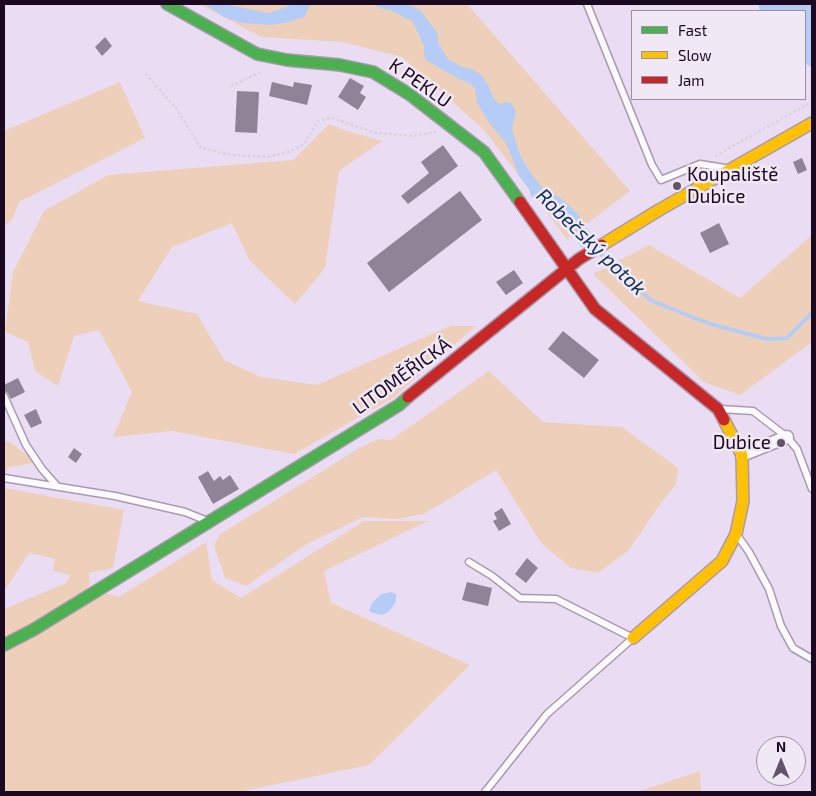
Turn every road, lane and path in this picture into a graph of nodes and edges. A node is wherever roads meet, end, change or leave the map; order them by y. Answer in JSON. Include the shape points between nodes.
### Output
{"nodes":[{"id":1,"x":167,"y":4,"type":"edge"},
{"id":2,"x":587,"y":4,"type":"edge"},
{"id":3,"x":287,"y":60,"type":"junction"},
{"id":4,"x":146,"y":74,"type":"dead end"},
{"id":5,"x":232,"y":86,"type":"dead end"},
{"id":6,"x":812,"y":102,"type":"edge"},
{"id":7,"x":812,"y":123,"type":"edge"},
{"id":8,"x":454,"y":129,"type":"junction"},
{"id":9,"x":700,"y":164,"type":"junction"},
{"id":10,"x":731,"y":170,"type":"junction"},
{"id":11,"x":568,"y":268,"type":"junction"},
{"id":12,"x":4,"y":396,"type":"edge"},
{"id":13,"x":718,"y":409,"type":"junction"},
{"id":14,"x":787,"y":437,"type":"junction"},
{"id":15,"x":742,"y":455,"type":"junction"},
{"id":16,"x":4,"y":478,"type":"edge"},
{"id":17,"x":57,"y":486,"type":"junction"},
{"id":18,"x":812,"y":489,"type":"edge"},
{"id":19,"x":209,"y":522,"type":"junction"},
{"id":20,"x":736,"y":534,"type":"junction"},
{"id":21,"x":469,"y":562,"type":"dead end"},
{"id":22,"x":633,"y":638,"type":"junction"},
{"id":23,"x":4,"y":645,"type":"edge"},
{"id":24,"x":812,"y":659,"type":"edge"},
{"id":25,"x":485,"y":792,"type":"edge"}],
"edges":[{"from":1,"to":3,"type":"street","name":"K PEKLU","via":[[257,54]]},
{"from":2,"to":9,"type":"lane","via":[[661,180]]},
{"from":3,"to":5,"type":"path"},
{"from":3,"to":8,"type":"street","name":"K PEKLU","via":[[340,64],[373,72],[409,94]]},
{"from":4,"to":8,"type":"path","via":[[176,108],[201,148],[232,156],[268,157],[288,152],[304,144],[318,120],[332,118],[376,133],[412,136]]},
{"from":6,"to":9,"type":"path"},
{"from":7,"to":10,"type":"street","name":"LITOMĚŘICKÁ"},
{"from":8,"to":11,"type":"street","name":"K PEKLU","via":[[484,152]]},
{"from":9,"to":10,"type":"lane"},
{"from":10,"to":11,"type":"street","name":"LITOMĚŘICKÁ","via":[[614,237]]},
{"from":11,"to":13,"type":"street","name":"K PEKLU","via":[[596,309]]},
{"from":11,"to":19,"type":"street","name":"LITOMĚŘICKÁ","via":[[399,405]]},
{"from":12,"to":17,"type":"lane","via":[[26,444]]},
{"from":13,"to":14,"type":"lane","via":[[753,411]]},
{"from":13,"to":15,"type":"street"},
{"from":14,"to":15,"type":"street"},
{"from":14,"to":18,"type":"lane","via":[[797,449]]},
{"from":15,"to":20,"type":"street","via":[[743,501]]},
{"from":16,"to":17,"type":"lane"},
{"from":17,"to":19,"type":"lane","via":[[185,512]]},
{"from":19,"to":23,"type":"street","name":"LITOMĚŘICKÁ"},
{"from":20,"to":22,"type":"street","via":[[722,561]]},
{"from":20,"to":24,"type":"lane","via":[[769,589],[781,626],[793,648]]},
{"from":21,"to":22,"type":"lane","via":[[520,598],[556,599]]},
{"from":22,"to":25,"type":"lane","via":[[547,714]]}]}
